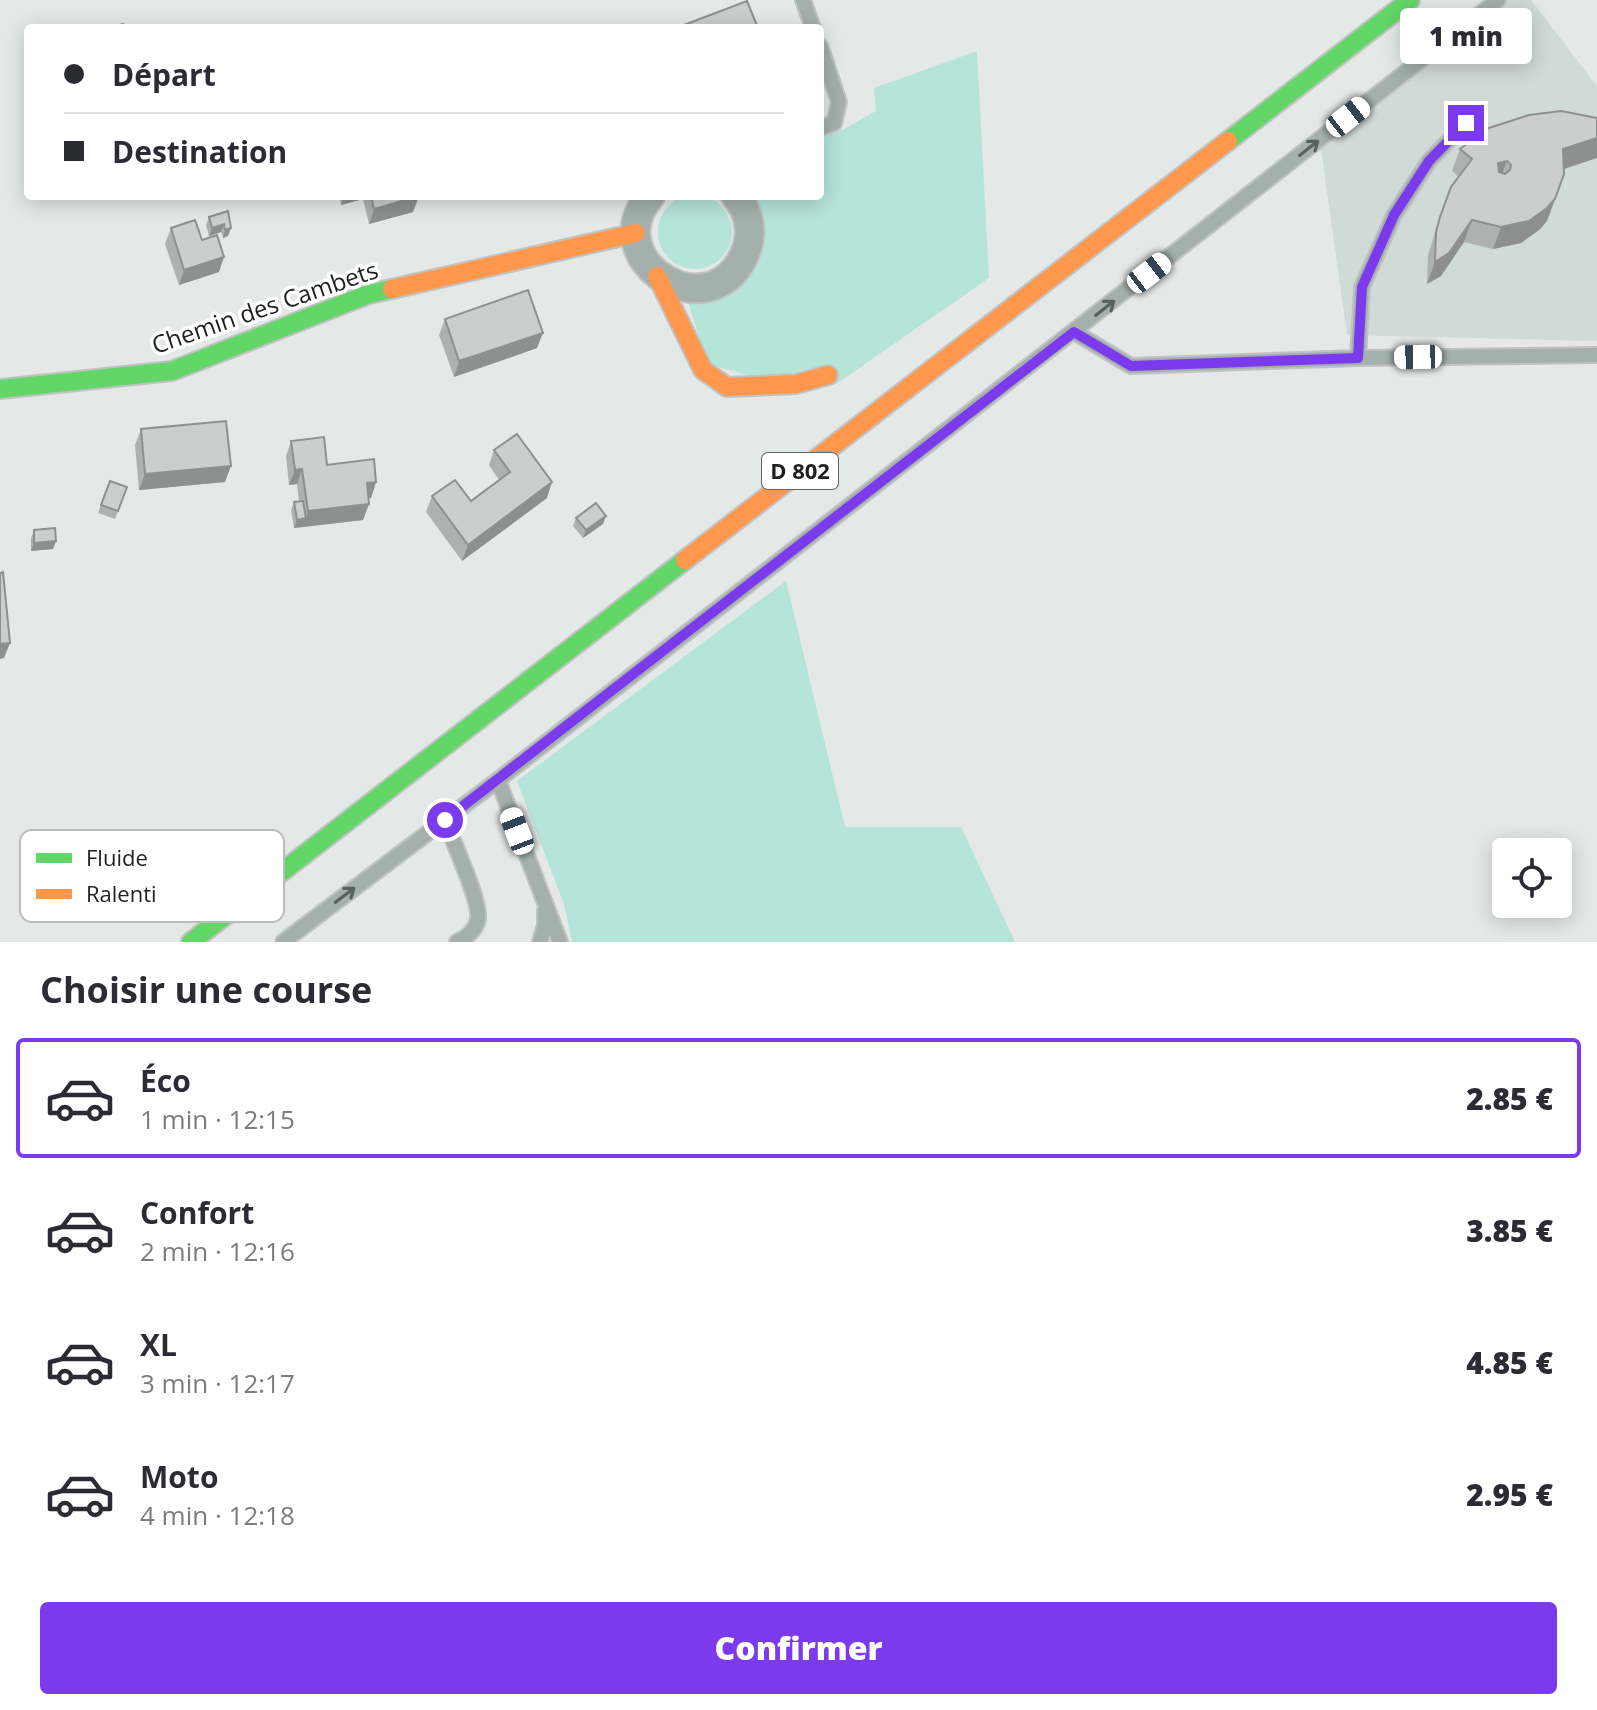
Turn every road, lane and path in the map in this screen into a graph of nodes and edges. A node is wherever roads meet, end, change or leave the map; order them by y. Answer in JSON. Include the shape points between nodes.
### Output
{"nodes":[{"id":1,"x":803,"y":0,"type":"edge"},
{"id":2,"x":1410,"y":0,"type":"edge"},
{"id":3,"x":1498,"y":0,"type":"edge"},
{"id":4,"x":812,"y":24,"type":"edge"},
{"id":5,"x":824,"y":58,"type":"edge"},
{"id":6,"x":1466,"y":123,"type":"dead end"},
{"id":7,"x":824,"y":127,"type":"edge"},
{"id":8,"x":648,"y":200,"type":"edge"},
{"id":9,"x":739,"y":200,"type":"edge"},
{"id":10,"x":636,"y":233,"type":"junction"},
{"id":11,"x":657,"y":276,"type":"junction"},
{"id":12,"x":1074,"y":332,"type":"junction"},
{"id":13,"x":1597,"y":355,"type":"edge"},
{"id":14,"x":1358,"y":358,"type":"junction"},
{"id":15,"x":828,"y":375,"type":"dead end"},
{"id":16,"x":0,"y":389,"type":"edge"},
{"id":17,"x":498,"y":780,"type":"junction"},
{"id":18,"x":445,"y":820,"type":"junction"},
{"id":19,"x":284,"y":870,"type":"edge"},
{"id":20,"x":545,"y":906,"type":"junction"},
{"id":21,"x":217,"y":922,"type":"edge"},
{"id":22,"x":191,"y":942,"type":"edge"},
{"id":23,"x":283,"y":942,"type":"edge"},
{"id":24,"x":457,"y":942,"type":"edge"},
{"id":25,"x":540,"y":942,"type":"edge"},
{"id":26,"x":560,"y":942,"type":"edge"}],
"edges":[{"from":1,"to":4,"type":"lane"},
{"from":2,"to":19,"type":"main road","number":"D 802"},
{"from":12,"to":3,"type":"lane","one_way":true},
{"from":5,"to":7,"type":"lane","via":[[839,102],[834,123]]},
{"from":6,"to":14,"type":"lane","via":[[1429,161],[1394,215],[1362,287]]},
{"from":8,"to":10,"type":"street"},
{"from":9,"to":11,"type":"street","via":[[749,221],[749,241],[743,260],[730,275],[694,289]]},
{"from":10,"to":11,"type":"street","via":[[646,264]]},
{"from":10,"to":16,"type":"main road","name":"Chemin des Cambets","via":[[369,294],[172,371]]},
{"from":11,"to":15,"type":"main road","via":[[703,370],[727,387],[796,384]]},
{"from":12,"to":14,"type":"lane","via":[[1131,366]]},
{"from":12,"to":17,"type":"lane"},
{"from":13,"to":14,"type":"lane"},
{"from":17,"to":18,"type":"lane"},
{"from":17,"to":20,"type":"lane"},
{"from":23,"to":18,"type":"lane","one_way":true},
{"from":18,"to":24,"type":"lane","via":[[478,919],[468,938]]},
{"from":20,"to":25,"type":"lane"},
{"from":20,"to":26,"type":"lane"},
{"from":21,"to":22,"type":"main road","number":"D 802"}]}
